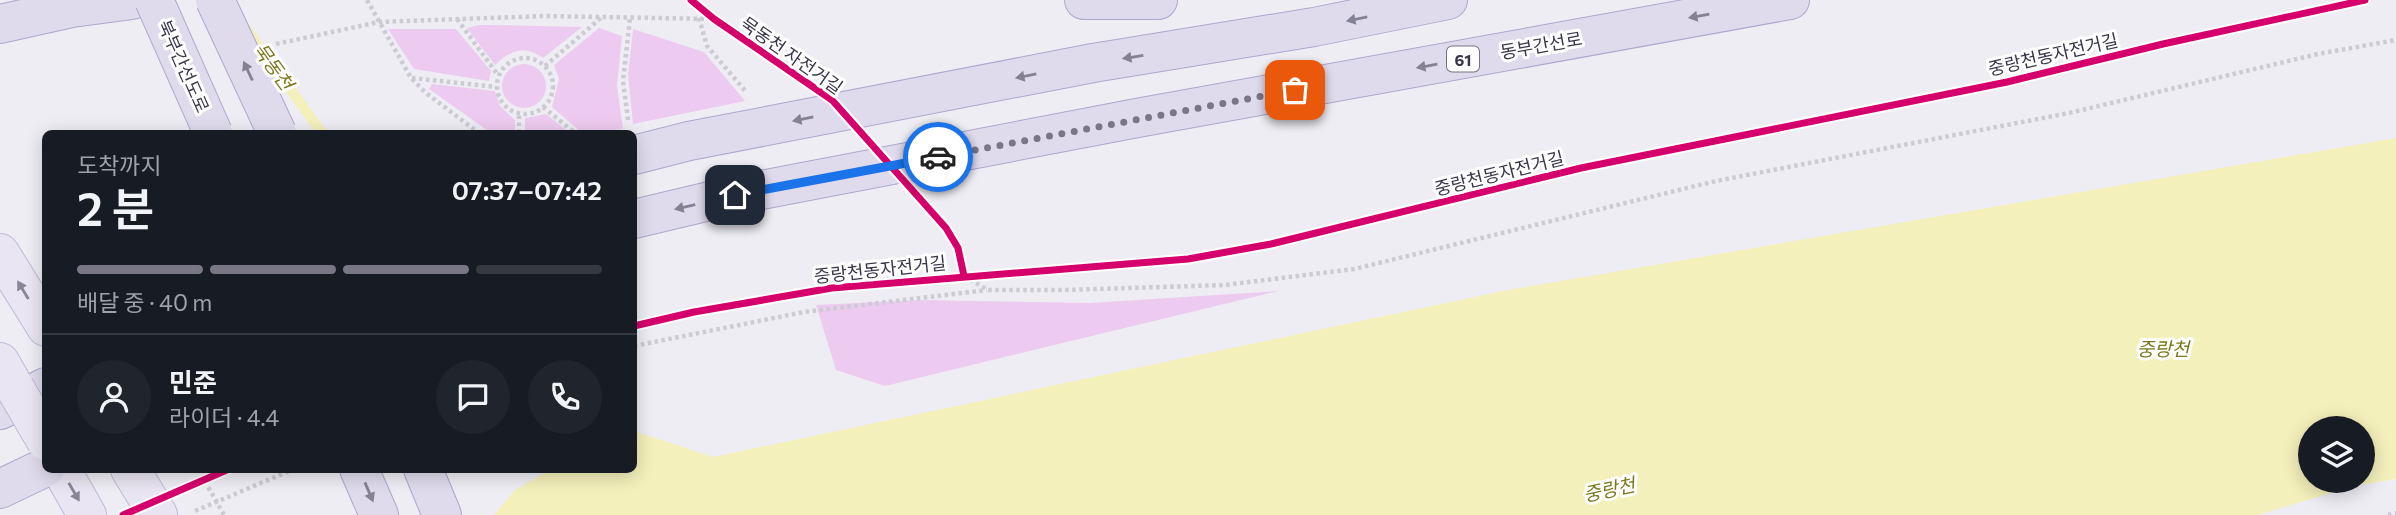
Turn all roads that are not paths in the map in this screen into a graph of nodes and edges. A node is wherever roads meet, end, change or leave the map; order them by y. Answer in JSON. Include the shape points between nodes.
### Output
{"nodes":[{"id":1,"x":6,"y":0,"type":"edge"},
{"id":2,"x":132,"y":0,"type":"edge"},
{"id":3,"x":154,"y":0,"type":"edge"},
{"id":4,"x":215,"y":0,"type":"edge"},
{"id":5,"x":1084,"y":0,"type":"edge"},
{"id":6,"x":1158,"y":0,"type":"edge"},
{"id":7,"x":1448,"y":0,"type":"edge"},
{"id":8,"x":1790,"y":0,"type":"edge"},
{"id":9,"x":72,"y":8,"type":"junction"},
{"id":10,"x":0,"y":24,"type":"edge"},
{"id":11,"x":212,"y":130,"type":"edge"},
{"id":12,"x":276,"y":130,"type":"edge"},
{"id":13,"x":637,"y":143,"type":"edge"},
{"id":14,"x":637,"y":218,"type":"edge"},
{"id":15,"x":0,"y":253,"type":"edge"},
{"id":16,"x":42,"y":321,"type":"edge"},
{"id":17,"x":15,"y":387,"type":"edge"},
{"id":18,"x":42,"y":434,"type":"edge"},
{"id":19,"x":42,"y":469,"type":"edge"},
{"id":20,"x":63,"y":473,"type":"edge"},
{"id":21,"x":132,"y":473,"type":"edge"},
{"id":22,"x":361,"y":473,"type":"edge"},
{"id":23,"x":425,"y":473,"type":"edge"},
{"id":24,"x":0,"y":489,"type":"edge"},
{"id":25,"x":87,"y":515,"type":"edge"},
{"id":26,"x":158,"y":515,"type":"edge"},
{"id":27,"x":379,"y":515,"type":"edge"},
{"id":28,"x":442,"y":515,"type":"edge"}],
"edges":[{"from":1,"to":9,"type":"highway"},
{"from":2,"to":9,"type":"highway"},
{"from":3,"to":11,"type":"highway","name":"북부간선도로","bridge":true},
{"from":12,"to":4,"type":"highway","one_way":true,"bridge":true},
{"from":5,"to":6,"type":"highway"},
{"from":7,"to":13,"type":"highway","one_way":true,"via":[[689,141]]},
{"from":8,"to":14,"type":"highway","name":"동부간선로","number":"61","one_way":true,"via":[[1137,118],[735,195]]},
{"from":9,"to":10,"type":"highway"},
{"from":16,"to":15,"type":"main road","one_way":true},
{"from":17,"to":18,"type":"main road","bridge":true},
{"from":19,"to":24,"type":"highway"},
{"from":20,"to":25,"type":"main road","one_way":true},
{"from":21,"to":26,"type":"main road"},
{"from":22,"to":27,"type":"highway","one_way":true},
{"from":23,"to":28,"type":"highway"}]}
